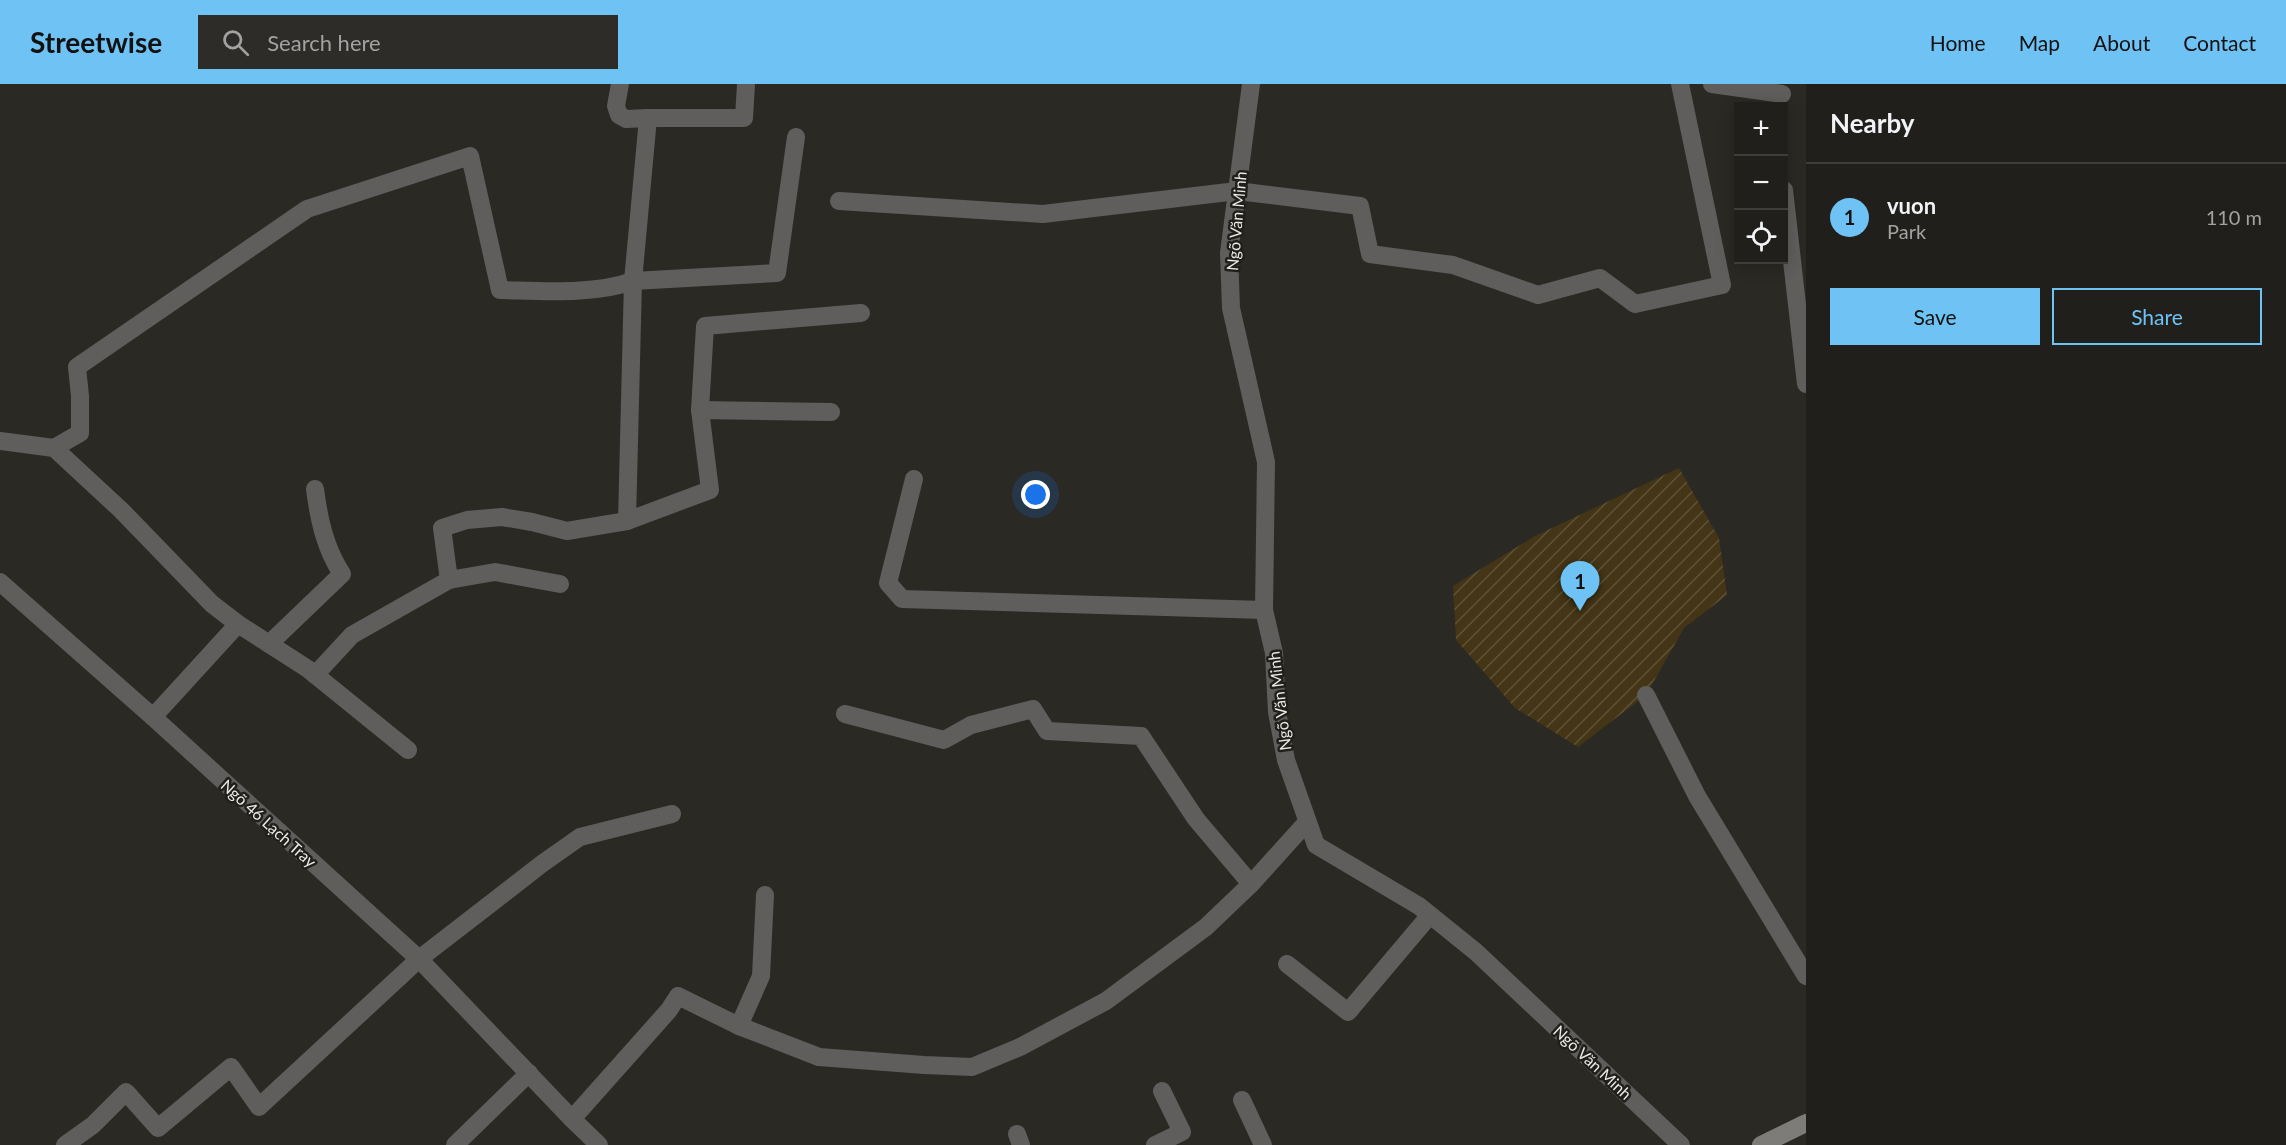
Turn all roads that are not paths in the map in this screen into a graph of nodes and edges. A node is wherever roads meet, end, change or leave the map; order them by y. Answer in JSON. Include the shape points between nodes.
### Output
{"nodes":[{"id":1,"x":620,"y":84,"type":"edge"},
{"id":2,"x":746,"y":84,"type":"edge"},
{"id":3,"x":1251,"y":84,"type":"edge"},
{"id":4,"x":1680,"y":84,"type":"edge"},
{"id":5,"x":1712,"y":84,"type":"edge"},
{"id":6,"x":1782,"y":95,"type":"edge"},
{"id":7,"x":648,"y":118,"type":"junction"},
{"id":8,"x":796,"y":138,"type":"dead end"},
{"id":9,"x":1237,"y":191,"type":"junction"},
{"id":10,"x":839,"y":201,"type":"dead end"},
{"id":11,"x":1786,"y":210,"type":"edge"},
{"id":12,"x":633,"y":281,"type":"junction"},
{"id":13,"x":861,"y":313,"type":"dead end"},
{"id":14,"x":1806,"y":384,"type":"edge"},
{"id":15,"x":700,"y":410,"type":"junction"},
{"id":16,"x":831,"y":412,"type":"dead end"},
{"id":17,"x":0,"y":441,"type":"edge"},
{"id":18,"x":54,"y":448,"type":"junction"},
{"id":19,"x":914,"y":479,"type":"dead end"},
{"id":20,"x":315,"y":489,"type":"dead end"},
{"id":21,"x":627,"y":521,"type":"junction"},
{"id":22,"x":449,"y":580,"type":"junction"},
{"id":23,"x":0,"y":582,"type":"edge"},
{"id":24,"x":560,"y":584,"type":"dead end"},
{"id":25,"x":1264,"y":610,"type":"junction"},
{"id":26,"x":238,"y":624,"type":"junction"},
{"id":27,"x":268,"y":644,"type":"junction"},
{"id":28,"x":315,"y":675,"type":"junction"},
{"id":29,"x":1646,"y":695,"type":"dead end"},
{"id":30,"x":845,"y":714,"type":"dead end"},
{"id":31,"x":153,"y":717,"type":"junction"},
{"id":32,"x":408,"y":750,"type":"dead end"},
{"id":33,"x":672,"y":814,"type":"dead end"},
{"id":34,"x":1307,"y":822,"type":"junction"},
{"id":35,"x":1251,"y":885,"type":"junction"},
{"id":36,"x":765,"y":895,"type":"dead end"},
{"id":37,"x":1430,"y":915,"type":"junction"},
{"id":38,"x":419,"y":959,"type":"junction"},
{"id":39,"x":1287,"y":964,"type":"dead end"},
{"id":40,"x":1806,"y":976,"type":"edge"},
{"id":41,"x":739,"y":1026,"type":"junction"},
{"id":42,"x":530,"y":1073,"type":"junction"},
{"id":43,"x":1162,"y":1091,"type":"dead end"},
{"id":44,"x":1242,"y":1100,"type":"dead end"},
{"id":45,"x":572,"y":1119,"type":"junction"},
{"id":46,"x":1806,"y":1123,"type":"edge"},
{"id":47,"x":65,"y":1145,"type":"edge"},
{"id":48,"x":455,"y":1145,"type":"edge"},
{"id":49,"x":599,"y":1145,"type":"edge"},
{"id":50,"x":1155,"y":1145,"type":"edge"},
{"id":51,"x":1263,"y":1145,"type":"edge"},
{"id":52,"x":1681,"y":1145,"type":"edge"},
{"id":53,"x":1761,"y":1145,"type":"edge"}],
"edges":[{"from":1,"to":7,"type":"lane","via":[[616,106],[619,115],[626,119]]},
{"from":2,"to":7,"type":"lane","via":[[744,118]]},
{"from":3,"to":9,"type":"lane","name":"Ngõ Văn Minh"},
{"from":4,"to":9,"type":"lane","via":[[1722,285],[1635,304],[1600,278],[1538,295],[1453,265],[1370,254],[1360,206]]},
{"from":5,"to":6,"type":"lane"},
{"from":7,"to":12,"type":"lane"},
{"from":8,"to":12,"type":"lane","via":[[777,273]]},
{"from":9,"to":10,"type":"lane","via":[[1043,214]]},
{"from":9,"to":25,"type":"lane","name":"Ngõ Văn Minh","via":[[1229,253],[1231,308],[1266,462]]},
{"from":11,"to":14,"type":"lane"},
{"from":12,"to":18,"type":"lane","via":[[620,286],[559,291],[500,290],[470,156],[307,209],[77,367],[80,433]]},
{"from":12,"to":21,"type":"lane"},
{"from":13,"to":15,"type":"lane","via":[[705,326]]},
{"from":15,"to":16,"type":"lane"},
{"from":15,"to":21,"type":"lane","via":[[710,490]]},
{"from":17,"to":18,"type":"lane"},
{"from":18,"to":26,"type":"lane"},
{"from":19,"to":25,"type":"lane","via":[[888,583],[902,599]]},
{"from":20,"to":27,"type":"lane","via":[[330,556],[342,574]]},
{"from":21,"to":22,"type":"lane","via":[[567,531],[502,517],[467,520],[442,528]]},
{"from":22,"to":24,"type":"lane","via":[[495,572]]},
{"from":22,"to":28,"type":"lane","via":[[352,635]]},
{"from":23,"to":31,"type":"lane","name":"Ngõ 46 Lạch Tray"},
{"from":25,"to":34,"type":"lane","name":"Ngõ Văn Minh","via":[[1274,653],[1277,712],[1286,760]]},
{"from":26,"to":27,"type":"lane"},
{"from":26,"to":31,"type":"lane"},
{"from":27,"to":28,"type":"lane"},
{"from":28,"to":32,"type":"lane"},
{"from":29,"to":40,"type":"lane","via":[[1697,796]]},
{"from":30,"to":35,"type":"lane","via":[[944,740],[971,725],[1033,709],[1047,731],[1141,736],[1196,819]]},
{"from":31,"to":38,"type":"lane","name":"Ngõ 46 Lạch Tray"},
{"from":33,"to":38,"type":"lane","via":[[580,837]]},
{"from":34,"to":35,"type":"lane"},
{"from":34,"to":37,"type":"lane","name":"Ngõ Văn Minh","via":[[1316,845]]},
{"from":35,"to":41,"type":"lane","via":[[1206,927],[1106,1001],[1020,1047],[972,1067],[819,1057]]},
{"from":36,"to":41,"type":"lane","via":[[761,976]]},
{"from":37,"to":39,"type":"lane","via":[[1348,1012]]},
{"from":37,"to":52,"type":"lane","name":"Ngõ Văn Minh","via":[[1476,952]]},
{"from":38,"to":42,"type":"lane","name":"Ngõ 46 Lạch Tray"},
{"from":38,"to":47,"type":"lane","via":[[259,1107],[231,1067],[158,1128],[126,1092],[93,1125]]},
{"from":41,"to":45,"type":"lane","via":[[678,996]]},
{"from":42,"to":45,"type":"lane","name":"Ngõ 46 Lạch Tray"},
{"from":42,"to":48,"type":"lane"},
{"from":43,"to":50,"type":"lane","via":[[1182,1132]]},
{"from":44,"to":51,"type":"lane"},
{"from":45,"to":49,"type":"lane","name":"Ngõ 46 Lạch Tray"},
{"from":46,"to":53,"type":"street"}]}
